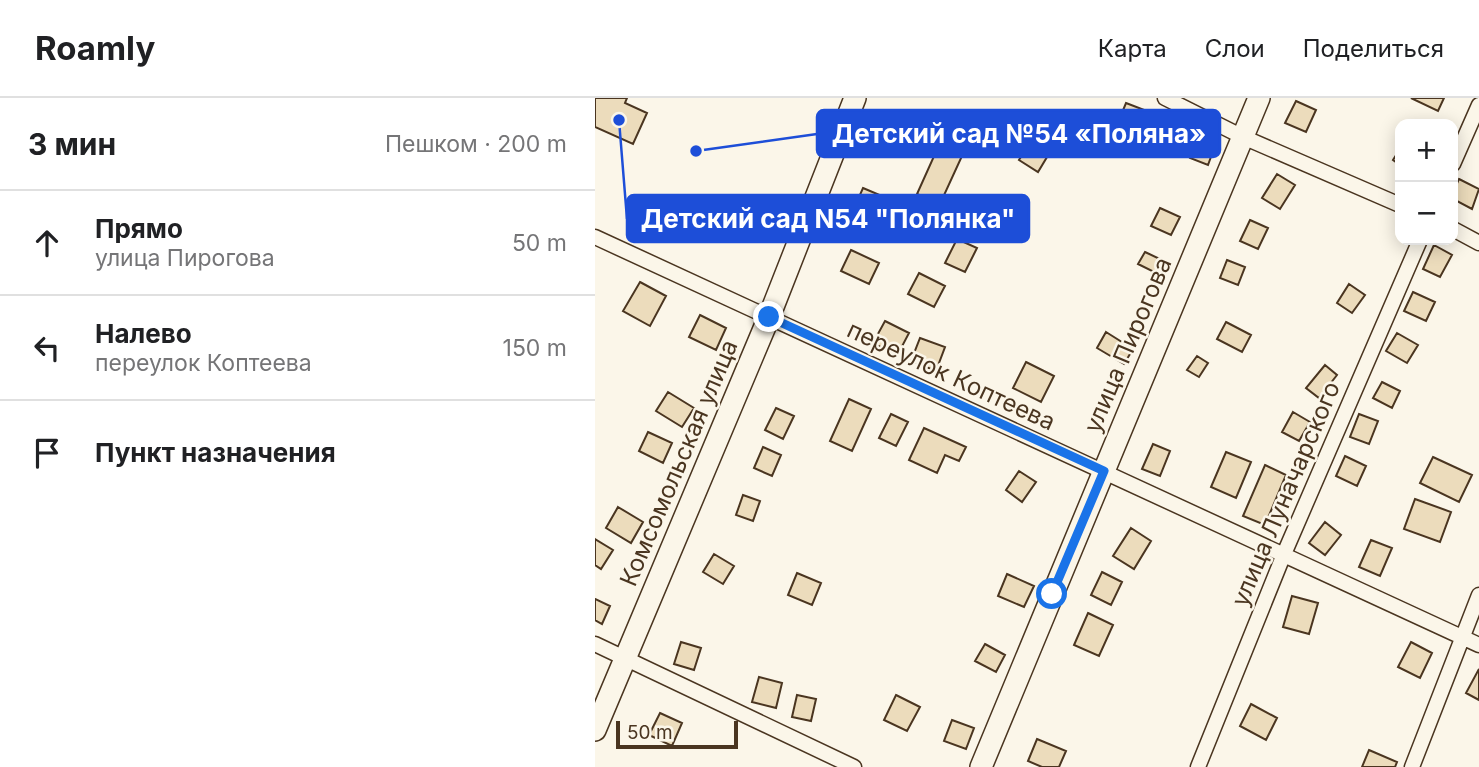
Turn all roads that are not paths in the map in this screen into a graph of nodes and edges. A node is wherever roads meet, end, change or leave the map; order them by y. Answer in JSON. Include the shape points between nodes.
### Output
{"nodes":[{"id":1,"x":855,"y":98,"type":"edge"},
{"id":2,"x":1165,"y":98,"type":"edge"},
{"id":3,"x":1259,"y":98,"type":"edge"},
{"id":4,"x":1479,"y":105,"type":"edge"},
{"id":5,"x":1243,"y":137,"type":"junction"},
{"id":6,"x":1458,"y":153,"type":"edge"},
{"id":7,"x":1395,"y":203,"type":"edge"},
{"id":8,"x":1458,"y":232,"type":"edge"},
{"id":9,"x":595,"y":237,"type":"edge"},
{"id":10,"x":1479,"y":243,"type":"edge"},
{"id":11,"x":1418,"y":245,"type":"edge"},
{"id":12,"x":769,"y":317,"type":"junction"},
{"id":13,"x":1104,"y":471,"type":"junction"},
{"id":14,"x":1284,"y":554,"type":"junction"},
{"id":15,"x":1479,"y":594,"type":"edge"},
{"id":16,"x":1462,"y":638,"type":"junction"},
{"id":17,"x":595,"y":644,"type":"edge"},
{"id":18,"x":1479,"y":645,"type":"edge"},
{"id":19,"x":625,"y":659,"type":"junction"},
{"id":20,"x":595,"y":730,"type":"edge"},
{"id":21,"x":855,"y":767,"type":"edge"},
{"id":22,"x":981,"y":767,"type":"edge"},
{"id":23,"x":1198,"y":767,"type":"edge"},
{"id":24,"x":1412,"y":767,"type":"edge"}],
"edges":[{"from":1,"to":12,"type":"main road","name":"Комсомольская улица"},
{"from":2,"to":5,"type":"street"},
{"from":3,"to":5,"type":"main road","name":"улица Пирогова"},
{"from":4,"to":6,"type":"street"},
{"from":5,"to":7,"type":"street"},
{"from":5,"to":13,"type":"main road","name":"улица Пирогова"},
{"from":8,"to":10,"type":"street"},
{"from":9,"to":12,"type":"street","name":"переулок Коптеева"},
{"from":11,"to":14,"type":"street","name":"улица Луначарского"},
{"from":12,"to":13,"type":"street","name":"переулок Коптеева"},
{"from":12,"to":19,"type":"main road","name":"Комсомольская улица"},
{"from":13,"to":14,"type":"street","name":"переулок Коптеева"},
{"from":13,"to":22,"type":"main road","name":"улица Пирогова"},
{"from":14,"to":16,"type":"street","name":"переулок Коптеева"},
{"from":14,"to":23,"type":"street","name":"улица Луначарского"},
{"from":15,"to":16,"type":"street"},
{"from":16,"to":18,"type":"street","name":"переулок Коптеева"},
{"from":16,"to":24,"type":"street"},
{"from":17,"to":19,"type":"street"},
{"from":19,"to":20,"type":"main road","name":"Комсомольская улица"},
{"from":19,"to":21,"type":"street"}]}
